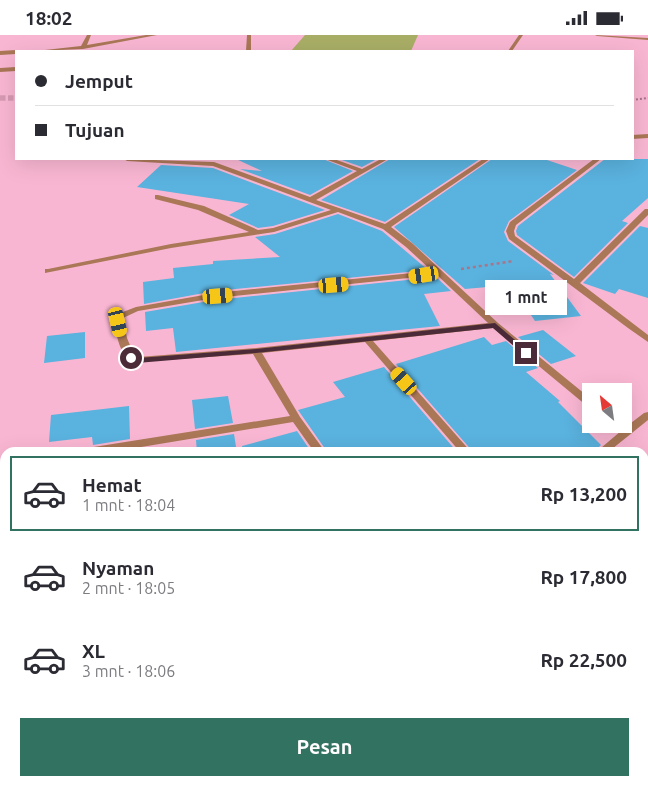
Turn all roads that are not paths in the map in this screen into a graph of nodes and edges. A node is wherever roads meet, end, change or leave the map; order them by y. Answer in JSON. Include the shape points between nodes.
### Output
{"nodes":[{"id":1,"x":89,"y":35,"type":"edge"},
{"id":2,"x":155,"y":35,"type":"edge"},
{"id":3,"x":249,"y":35,"type":"edge"},
{"id":4,"x":521,"y":35,"type":"edge"},
{"id":5,"x":597,"y":35,"type":"edge"},
{"id":6,"x":648,"y":39,"type":"edge"},
{"id":7,"x":83,"y":47,"type":"junction"},
{"id":8,"x":64,"y":50,"type":"edge"},
{"id":9,"x":249,"y":50,"type":"edge"},
{"id":10,"x":511,"y":50,"type":"edge"},
{"id":11,"x":15,"y":52,"type":"edge"},
{"id":12,"x":0,"y":53,"type":"edge"},
{"id":13,"x":15,"y":69,"type":"edge"},
{"id":14,"x":0,"y":70,"type":"edge"},
{"id":15,"x":648,"y":135,"type":"edge"},
{"id":16,"x":634,"y":137,"type":"edge"},
{"id":17,"x":144,"y":160,"type":"edge"},
{"id":18,"x":331,"y":160,"type":"edge"},
{"id":19,"x":383,"y":160,"type":"edge"},
{"id":20,"x":486,"y":160,"type":"edge"},
{"id":21,"x":597,"y":160,"type":"edge"},
{"id":22,"x":363,"y":171,"type":"junction"},
{"id":23,"x":158,"y":197,"type":"dead end"},
{"id":24,"x":310,"y":200,"type":"junction"},
{"id":25,"x":338,"y":210,"type":"junction"},
{"id":26,"x":648,"y":211,"type":"edge"},
{"id":27,"x":386,"y":227,"type":"junction"},
{"id":28,"x":259,"y":233,"type":"junction"},
{"id":29,"x":48,"y":271,"type":"dead end"},
{"id":30,"x":436,"y":273,"type":"junction"},
{"id":31,"x":575,"y":283,"type":"junction"},
{"id":32,"x":495,"y":325,"type":"junction"},
{"id":33,"x":366,"y":338,"type":"junction"},
{"id":34,"x":648,"y":339,"type":"edge"},
{"id":35,"x":256,"y":351,"type":"junction"},
{"id":36,"x":582,"y":397,"type":"edge"},
{"id":37,"x":648,"y":415,"type":"edge"},
{"id":38,"x":296,"y":418,"type":"junction"},
{"id":39,"x":632,"y":427,"type":"edge"},
{"id":40,"x":625,"y":433,"type":"edge"},
{"id":41,"x":118,"y":447,"type":"edge"},
{"id":42,"x":317,"y":447,"type":"edge"},
{"id":43,"x":462,"y":447,"type":"edge"},
{"id":44,"x":607,"y":447,"type":"edge"}],
"edges":[{"from":1,"to":7,"type":"street"},
{"from":2,"to":7,"type":"street"},
{"from":3,"to":9,"type":"street"},
{"from":4,"to":10,"type":"street"},
{"from":5,"to":6,"type":"street"},
{"from":7,"to":8,"type":"street"},
{"from":11,"to":12,"type":"street"},
{"from":13,"to":14,"type":"street"},
{"from":15,"to":16,"type":"street"},
{"from":17,"to":24,"type":"street","via":[[214,164]]},
{"from":18,"to":22,"type":"street"},
{"from":19,"to":22,"type":"street"},
{"from":20,"to":27,"type":"street"},
{"from":21,"to":31,"type":"street","via":[[511,227],[512,237]]},
{"from":22,"to":24,"type":"street"},
{"from":23,"to":28,"type":"street","via":[[201,208]]},
{"from":24,"to":25,"type":"street"},
{"from":25,"to":27,"type":"street"},
{"from":25,"to":28,"type":"street"},
{"from":26,"to":31,"type":"street"},
{"from":27,"to":30,"type":"street"},
{"from":28,"to":29,"type":"street","via":[[171,246]]},
{"from":30,"to":32,"type":"street"},
{"from":30,"to":35,"type":"street","via":[[198,298],[137,309],[118,317],[130,357],[137,360]]},
{"from":31,"to":34,"type":"street"},
{"from":32,"to":33,"type":"street"},
{"from":32,"to":36,"type":"street"},
{"from":33,"to":35,"type":"street"},
{"from":33,"to":43,"type":"street"},
{"from":35,"to":38,"type":"street"},
{"from":37,"to":39,"type":"street"},
{"from":38,"to":41,"type":"street"},
{"from":38,"to":42,"type":"street"},
{"from":40,"to":44,"type":"street"}]}
